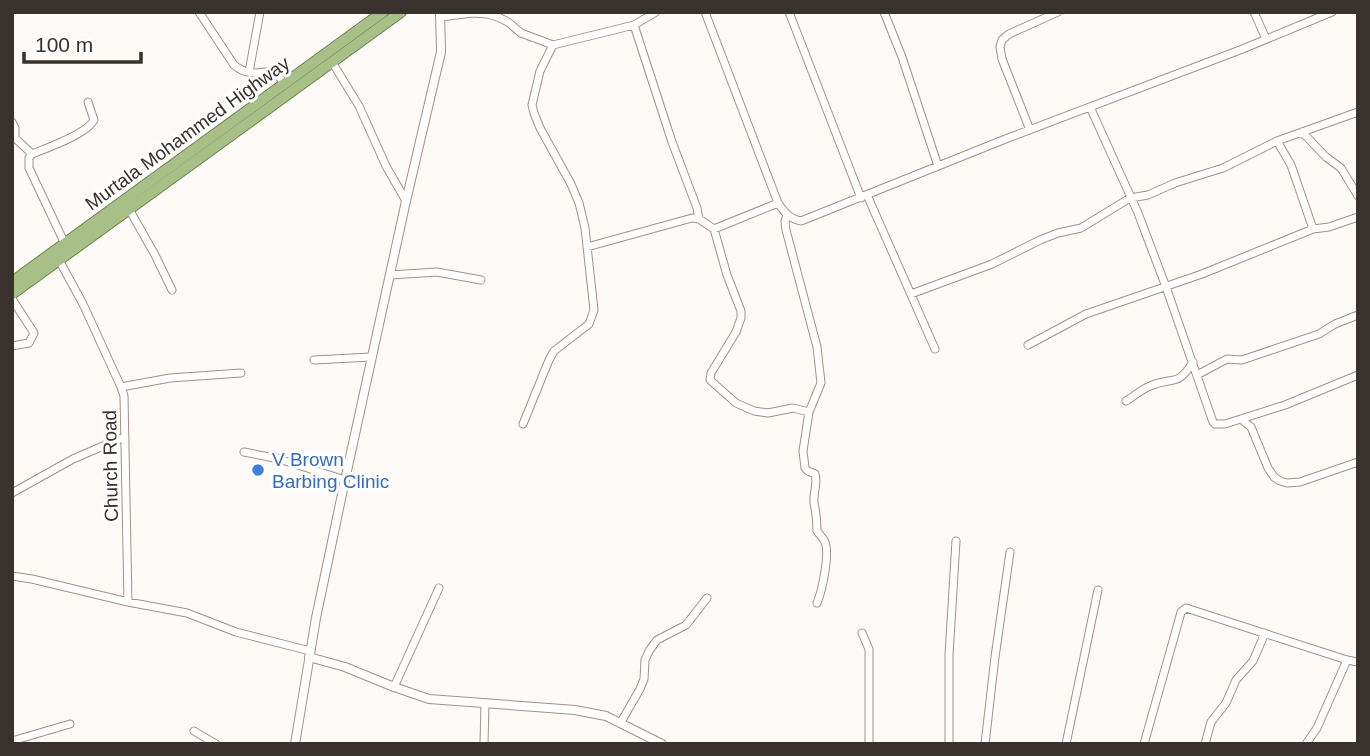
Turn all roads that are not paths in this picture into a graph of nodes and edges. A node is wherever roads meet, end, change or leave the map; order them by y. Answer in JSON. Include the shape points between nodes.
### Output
{"nodes":[{"id":1,"x":199,"y":12,"type":"edge"},
{"id":2,"x":260,"y":12,"type":"edge"},
{"id":3,"x":383,"y":12,"type":"edge"},
{"id":4,"x":401,"y":12,"type":"edge"},
{"id":5,"x":656,"y":12,"type":"edge"},
{"id":6,"x":705,"y":12,"type":"edge"},
{"id":7,"x":789,"y":12,"type":"edge"},
{"id":8,"x":884,"y":12,"type":"edge"},
{"id":9,"x":1058,"y":12,"type":"edge"},
{"id":10,"x":1255,"y":12,"type":"edge"},
{"id":11,"x":1332,"y":12,"type":"edge"},
{"id":12,"x":440,"y":14,"type":"edge"},
{"id":13,"x":634,"y":25,"type":"junction"},
{"id":14,"x":1266,"y":39,"type":"junction"},
{"id":15,"x":553,"y":45,"type":"junction"},
{"id":16,"x":332,"y":62,"type":"junction"},
{"id":17,"x":248,"y":72,"type":"junction"},
{"id":18,"x":285,"y":84,"type":"junction"},
{"id":19,"x":88,"y":102,"type":"dead end"},
{"id":20,"x":1090,"y":107,"type":"junction"},
{"id":21,"x":1358,"y":112,"type":"edge"},
{"id":22,"x":12,"y":122,"type":"edge"},
{"id":23,"x":1030,"y":130,"type":"junction"},
{"id":24,"x":1302,"y":132,"type":"junction"},
{"id":25,"x":1277,"y":141,"type":"junction"},
{"id":26,"x":32,"y":155,"type":"junction"},
{"id":27,"x":938,"y":166,"type":"junction"},
{"id":28,"x":1358,"y":196,"type":"edge"},
{"id":29,"x":864,"y":197,"type":"junction"},
{"id":30,"x":1130,"y":198,"type":"junction"},
{"id":31,"x":406,"y":201,"type":"junction"},
{"id":32,"x":778,"y":203,"type":"junction"},
{"id":33,"x":129,"y":209,"type":"junction"},
{"id":34,"x":787,"y":215,"type":"junction"},
{"id":35,"x":1358,"y":217,"type":"edge"},
{"id":36,"x":699,"y":219,"type":"junction"},
{"id":37,"x":714,"y":229,"type":"junction"},
{"id":38,"x":1312,"y":229,"type":"junction"},
{"id":39,"x":65,"y":244,"type":"junction"},
{"id":40,"x":587,"y":247,"type":"junction"},
{"id":41,"x":59,"y":260,"type":"junction"},
{"id":42,"x":390,"y":275,"type":"junction"},
{"id":43,"x":481,"y":280,"type":"dead end"},
{"id":44,"x":12,"y":282,"type":"edge"},
{"id":45,"x":1166,"y":287,"type":"junction"},
{"id":46,"x":172,"y":290,"type":"dead end"},
{"id":47,"x":12,"y":293,"type":"edge"},
{"id":48,"x":911,"y":294,"type":"junction"},
{"id":49,"x":12,"y":299,"type":"edge"},
{"id":50,"x":1358,"y":315,"type":"edge"},
{"id":51,"x":1028,"y":345,"type":"dead end"},
{"id":52,"x":12,"y":346,"type":"edge"},
{"id":53,"x":935,"y":349,"type":"dead end"},
{"id":54,"x":371,"y":358,"type":"junction"},
{"id":55,"x":314,"y":360,"type":"dead end"},
{"id":56,"x":1193,"y":362,"type":"junction"},
{"id":57,"x":241,"y":373,"type":"dead end"},
{"id":58,"x":1197,"y":375,"type":"junction"},
{"id":59,"x":1358,"y":375,"type":"edge"},
{"id":60,"x":121,"y":387,"type":"junction"},
{"id":61,"x":1126,"y":401,"type":"dead end"},
{"id":62,"x":809,"y":412,"type":"junction"},
{"id":63,"x":1241,"y":419,"type":"junction"},
{"id":64,"x":523,"y":424,"type":"dead end"},
{"id":65,"x":124,"y":437,"type":"junction"},
{"id":66,"x":244,"y":452,"type":"dead end"},
{"id":67,"x":1358,"y":462,"type":"edge"},
{"id":68,"x":345,"y":480,"type":"junction"},
{"id":69,"x":12,"y":493,"type":"edge"},
{"id":70,"x":956,"y":541,"type":"dead end"},
{"id":71,"x":1010,"y":552,"type":"dead end"},
{"id":72,"x":12,"y":576,"type":"edge"},
{"id":73,"x":439,"y":588,"type":"dead end"},
{"id":74,"x":1098,"y":590,"type":"dead end"},
{"id":75,"x":707,"y":598,"type":"dead end"},
{"id":76,"x":128,"y":602,"type":"junction"},
{"id":77,"x":817,"y":603,"type":"dead end"},
{"id":78,"x":862,"y":633,"type":"dead end"},
{"id":79,"x":1265,"y":633,"type":"junction"},
{"id":80,"x":310,"y":654,"type":"junction"},
{"id":81,"x":1347,"y":660,"type":"junction"},
{"id":82,"x":1358,"y":662,"type":"edge"},
{"id":83,"x":394,"y":687,"type":"junction"},
{"id":84,"x":485,"y":704,"type":"junction"},
{"id":85,"x":621,"y":722,"type":"junction"},
{"id":86,"x":70,"y":724,"type":"dead end"},
{"id":87,"x":194,"y":731,"type":"dead end"},
{"id":88,"x":12,"y":741,"type":"edge"},
{"id":89,"x":216,"y":744,"type":"edge"},
{"id":90,"x":295,"y":744,"type":"edge"},
{"id":91,"x":484,"y":744,"type":"edge"},
{"id":92,"x":662,"y":744,"type":"edge"},
{"id":93,"x":869,"y":744,"type":"edge"},
{"id":94,"x":950,"y":744,"type":"edge"},
{"id":95,"x":985,"y":744,"type":"edge"},
{"id":96,"x":1066,"y":744,"type":"edge"},
{"id":97,"x":1144,"y":744,"type":"edge"},
{"id":98,"x":1205,"y":744,"type":"edge"},
{"id":99,"x":1306,"y":744,"type":"edge"}],
"edges":[{"from":1,"to":17,"type":"street","via":[[234,65]]},
{"from":2,"to":17,"type":"street"},
{"from":3,"to":18,"type":"highway","name":"Murtala Mohammed Highway"},
{"from":4,"to":16,"type":"highway"},
{"from":5,"to":13,"type":"street"},
{"from":6,"to":32,"type":"street"},
{"from":7,"to":29,"type":"street"},
{"from":8,"to":27,"type":"street"},
{"from":9,"to":23,"type":"street","via":[[1009,34],[1000,47]]},
{"from":10,"to":14,"type":"street"},
{"from":11,"to":14,"type":"street"},
{"from":12,"to":15,"type":"street","via":[[498,17],[521,33]]},
{"from":12,"to":31,"type":"street","via":[[441,52]]},
{"from":13,"to":15,"type":"street"},
{"from":13,"to":36,"type":"street"},
{"from":14,"to":20,"type":"street"},
{"from":15,"to":40,"type":"street","via":[[540,71],[532,105],[579,203]]},
{"from":16,"to":31,"type":"street"},
{"from":16,"to":33,"type":"highway"},
{"from":17,"to":18,"type":"street","via":[[274,71]]},
{"from":18,"to":39,"type":"highway","name":"Murtala Mohammed Highway"},
{"from":19,"to":26,"type":"street","via":[[91,125]]},
{"from":20,"to":23,"type":"street"},
{"from":20,"to":30,"type":"street"},
{"from":21,"to":24,"type":"street"},
{"from":22,"to":26,"type":"street","via":[[15,138]]},
{"from":23,"to":27,"type":"street"},
{"from":24,"to":25,"type":"street"},
{"from":24,"to":28,"type":"street","via":[[1341,168]]},
{"from":25,"to":30,"type":"street","via":[[1223,168]]},
{"from":25,"to":38,"type":"street"},
{"from":26,"to":39,"type":"street","via":[[29,168]]},
{"from":27,"to":29,"type":"street"},
{"from":29,"to":34,"type":"street","via":[[801,221]]},
{"from":29,"to":48,"type":"street"},
{"from":30,"to":45,"type":"street"},
{"from":30,"to":48,"type":"street","via":[[1081,228],[1058,233]]},
{"from":31,"to":42,"type":"street"},
{"from":32,"to":34,"type":"street"},
{"from":32,"to":37,"type":"street"},
{"from":33,"to":41,"type":"highway"},
{"from":33,"to":46,"type":"street"},
{"from":34,"to":62,"type":"street","via":[[786,230],[817,347],[820,387]]},
{"from":35,"to":38,"type":"street"},
{"from":36,"to":37,"type":"street"},
{"from":36,"to":40,"type":"street"},
{"from":37,"to":62,"type":"street","via":[[741,318],[710,380],[736,403],[754,411],[789,408]]},
{"from":38,"to":45,"type":"street"},
{"from":39,"to":44,"type":"highway","name":"Murtala Mohammed Highway"},
{"from":40,"to":64,"type":"street","via":[[593,317],[549,360]]},
{"from":41,"to":47,"type":"highway"},
{"from":41,"to":60,"type":"street","name":"Church Road"},
{"from":42,"to":43,"type":"street","via":[[437,272]]},
{"from":42,"to":54,"type":"street"},
{"from":45,"to":51,"type":"street","via":[[1075,318]]},
{"from":45,"to":56,"type":"street"},
{"from":48,"to":53,"type":"street"},
{"from":49,"to":52,"type":"street","via":[[34,333],[29,343]]},
{"from":50,"to":58,"type":"street","via":[[1320,334],[1242,360],[1227,359]]},
{"from":54,"to":55,"type":"street"},
{"from":54,"to":68,"type":"street"},
{"from":56,"to":58,"type":"street"},
{"from":56,"to":61,"type":"street","via":[[1180,379],[1149,386]]},
{"from":57,"to":60,"type":"street"},
{"from":58,"to":63,"type":"street","via":[[1213,422]]},
{"from":59,"to":63,"type":"street"},
{"from":60,"to":65,"type":"street","name":"Church Road"},
{"from":62,"to":77,"type":"street","via":[[803,459],[816,476],[817,531],[826,546],[823,589]]},
{"from":63,"to":67,"type":"street","via":[[1251,427],[1268,468],[1280,481],[1300,482]]},
{"from":65,"to":69,"type":"street"},
{"from":65,"to":76,"type":"street","name":"Church Road"},
{"from":66,"to":68,"type":"street"},
{"from":68,"to":80,"type":"street"},
{"from":70,"to":94,"type":"street","via":[[949,654]]},
{"from":71,"to":95,"type":"street"},
{"from":72,"to":76,"type":"street"},
{"from":73,"to":83,"type":"street"},
{"from":74,"to":96,"type":"street"},
{"from":75,"to":85,"type":"street","via":[[686,625],[657,640],[649,651],[644,679]]},
{"from":76,"to":80,"type":"street","via":[[187,613]]},
{"from":78,"to":93,"type":"street","via":[[869,649]]},
{"from":79,"to":81,"type":"street"},
{"from":79,"to":97,"type":"street","via":[[1189,608],[1183,610]]},
{"from":79,"to":98,"type":"street","via":[[1255,657],[1211,722]]},
{"from":80,"to":83,"type":"street"},
{"from":80,"to":90,"type":"street"},
{"from":81,"to":82,"type":"street"},
{"from":81,"to":99,"type":"street"},
{"from":83,"to":84,"type":"street","via":[[429,699]]},
{"from":84,"to":85,"type":"street","via":[[584,711]]},
{"from":84,"to":91,"type":"street"},
{"from":85,"to":92,"type":"street"},
{"from":86,"to":88,"type":"street"},
{"from":87,"to":89,"type":"street"}]}
